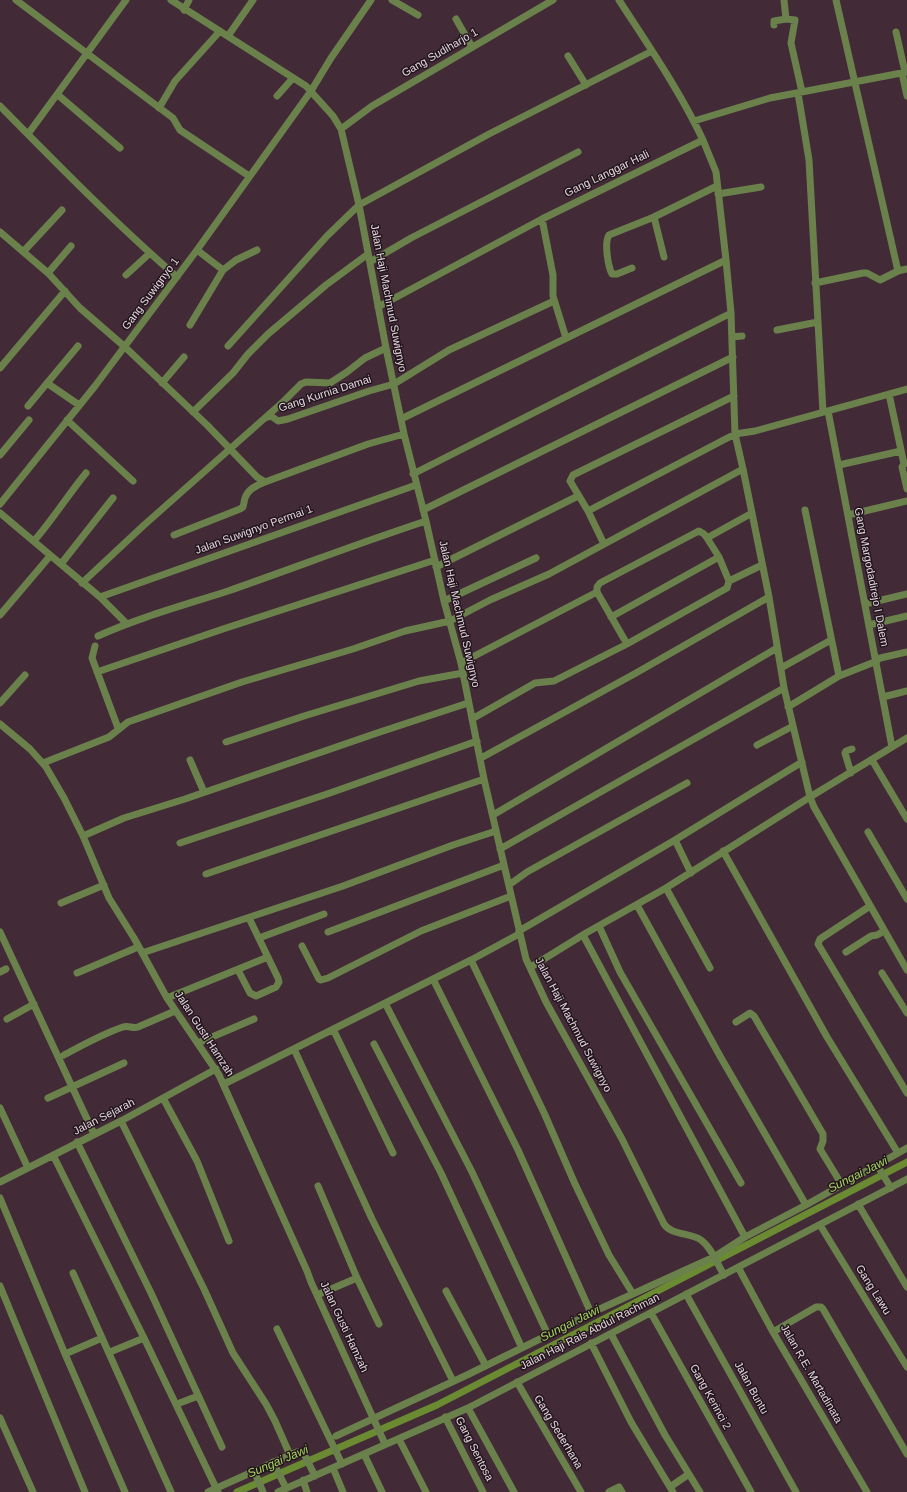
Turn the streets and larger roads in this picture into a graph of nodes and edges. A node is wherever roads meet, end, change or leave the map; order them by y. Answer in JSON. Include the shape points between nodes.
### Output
{"nodes":[{"id":1,"x":16,"y":0,"type":"edge"},
{"id":2,"x":126,"y":0,"type":"edge"},
{"id":3,"x":171,"y":0,"type":"edge"},
{"id":4,"x":189,"y":0,"type":"edge"},
{"id":5,"x":253,"y":0,"type":"edge"},
{"id":6,"x":392,"y":0,"type":"edge"},
{"id":7,"x":553,"y":0,"type":"edge"},
{"id":8,"x":619,"y":0,"type":"edge"},
{"id":9,"x":784,"y":0,"type":"edge"},
{"id":10,"x":836,"y":0,"type":"edge"},
{"id":11,"x":368,"y":1,"type":"edge"},
{"id":12,"x":184,"y":10,"type":"junction"},
{"id":13,"x":418,"y":15,"type":"dead end"},
{"id":14,"x":456,"y":19,"type":"dead end"},
{"id":15,"x":786,"y":19,"type":"junction"},
{"id":16,"x":774,"y":25,"type":"dead end"},
{"id":17,"x":220,"y":31,"type":"junction"},
{"id":18,"x":896,"y":32,"type":"dead end"},
{"id":19,"x":228,"y":36,"type":"junction"},
{"id":20,"x":472,"y":47,"type":"junction"},
{"id":21,"x":652,"y":51,"type":"junction"},
{"id":22,"x":88,"y":54,"type":"junction"},
{"id":23,"x":568,"y":56,"type":"dead end"},
{"id":24,"x":905,"y":72,"type":"edge"},
{"id":25,"x":293,"y":78,"type":"junction"},
{"id":26,"x":853,"y":82,"type":"junction"},
{"id":27,"x":586,"y":85,"type":"junction"},
{"id":28,"x":311,"y":91,"type":"junction"},
{"id":29,"x":800,"y":92,"type":"junction"},
{"id":30,"x":58,"y":95,"type":"junction"},
{"id":31,"x":277,"y":96,"type":"dead end"},
{"id":32,"x":907,"y":96,"type":"edge"},
{"id":33,"x":0,"y":106,"type":"edge"},
{"id":34,"x":159,"y":108,"type":"junction"},
{"id":35,"x":694,"y":121,"type":"junction"},
{"id":36,"x":341,"y":129,"type":"junction"},
{"id":37,"x":28,"y":134,"type":"junction"},
{"id":38,"x":703,"y":140,"type":"junction"},
{"id":39,"x":120,"y":148,"type":"dead end"},
{"id":40,"x":578,"y":152,"type":"dead end"},
{"id":41,"x":249,"y":176,"type":"junction"},
{"id":42,"x":717,"y":186,"type":"junction"},
{"id":43,"x":761,"y":187,"type":"dead end"},
{"id":44,"x":718,"y":194,"type":"junction"},
{"id":45,"x":359,"y":205,"type":"junction"},
{"id":46,"x":62,"y":210,"type":"dead end"},
{"id":47,"x":654,"y":217,"type":"junction"},
{"id":48,"x":542,"y":219,"type":"junction"},
{"id":49,"x":0,"y":232,"type":"edge"},
{"id":50,"x":70,"y":246,"type":"dead end"},
{"id":51,"x":197,"y":250,"type":"junction"},
{"id":52,"x":257,"y":250,"type":"dead end"},
{"id":53,"x":23,"y":252,"type":"junction"},
{"id":54,"x":150,"y":253,"type":"junction"},
{"id":55,"x":368,"y":254,"type":"junction"},
{"id":56,"x":664,"y":257,"type":"dead end"},
{"id":57,"x":726,"y":260,"type":"junction"},
{"id":58,"x":370,"y":262,"type":"junction"},
{"id":59,"x":632,"y":268,"type":"dead end"},
{"id":60,"x":907,"y":269,"type":"edge"},
{"id":61,"x":223,"y":270,"type":"junction"},
{"id":62,"x":898,"y":271,"type":"junction"},
{"id":63,"x":48,"y":273,"type":"junction"},
{"id":64,"x":126,"y":275,"type":"dead end"},
{"id":65,"x":177,"y":277,"type":"junction"},
{"id":66,"x":815,"y":283,"type":"junction"},
{"id":67,"x":65,"y":291,"type":"junction"},
{"id":68,"x":554,"y":301,"type":"junction"},
{"id":69,"x":378,"y":307,"type":"junction"},
{"id":70,"x":731,"y":313,"type":"junction"},
{"id":71,"x":818,"y":322,"type":"junction"},
{"id":72,"x":190,"y":325,"type":"dead end"},
{"id":73,"x":777,"y":330,"type":"dead end"},
{"id":74,"x":742,"y":336,"type":"dead end"},
{"id":75,"x":732,"y":337,"type":"junction"},
{"id":76,"x":566,"y":338,"type":"junction"},
{"id":77,"x":78,"y":346,"type":"dead end"},
{"id":78,"x":228,"y":346,"type":"dead end"},
{"id":79,"x":125,"y":347,"type":"junction"},
{"id":80,"x":386,"y":348,"type":"junction"},
{"id":81,"x":184,"y":357,"type":"dead end"},
{"id":82,"x":732,"y":358,"type":"junction"},
{"id":83,"x":0,"y":368,"type":"edge"},
{"id":84,"x":162,"y":382,"type":"junction"},
{"id":85,"x":47,"y":383,"type":"junction"},
{"id":86,"x":394,"y":384,"type":"junction"},
{"id":87,"x":907,"y":389,"type":"edge"},
{"id":88,"x":888,"y":394,"type":"junction"},
{"id":89,"x":734,"y":396,"type":"junction"},
{"id":90,"x":79,"y":405,"type":"junction"},
{"id":91,"x":28,"y":406,"type":"dead end"},
{"id":92,"x":826,"y":411,"type":"junction"},
{"id":93,"x":193,"y":412,"type":"junction"},
{"id":94,"x":265,"y":418,"type":"junction"},
{"id":95,"x":401,"y":419,"type":"junction"},
{"id":96,"x":29,"y":420,"type":"dead end"},
{"id":97,"x":67,"y":420,"type":"junction"},
{"id":98,"x":404,"y":434,"type":"junction"},
{"id":99,"x":735,"y":434,"type":"junction"},
{"id":100,"x":231,"y":449,"type":"junction"},
{"id":101,"x":901,"y":451,"type":"junction"},
{"id":102,"x":0,"y":455,"type":"edge"},
{"id":103,"x":906,"y":463,"type":"edge"},
{"id":104,"x":838,"y":465,"type":"junction"},
{"id":105,"x":743,"y":469,"type":"junction"},
{"id":106,"x":86,"y":473,"type":"dead end"},
{"id":107,"x":414,"y":474,"type":"junction"},
{"id":108,"x":133,"y":481,"type":"dead end"},
{"id":109,"x":265,"y":482,"type":"junction"},
{"id":110,"x":416,"y":486,"type":"junction"},
{"id":111,"x":907,"y":489,"type":"edge"},
{"id":112,"x":578,"y":496,"type":"junction"},
{"id":113,"x":113,"y":498,"type":"dead end"},
{"id":114,"x":907,"y":501,"type":"edge"},
{"id":115,"x":0,"y":504,"type":"edge"},
{"id":116,"x":423,"y":510,"type":"junction"},
{"id":117,"x":805,"y":510,"type":"dead end"},
{"id":118,"x":588,"y":511,"type":"junction"},
{"id":119,"x":0,"y":513,"type":"edge"},
{"id":120,"x":752,"y":513,"type":"junction"},
{"id":121,"x":848,"y":515,"type":"junction"},
{"id":122,"x":426,"y":521,"type":"junction"},
{"id":123,"x":174,"y":535,"type":"dead end"},
{"id":124,"x":707,"y":538,"type":"junction"},
{"id":125,"x":34,"y":541,"type":"junction"},
{"id":126,"x":604,"y":544,"type":"junction"},
{"id":127,"x":50,"y":556,"type":"junction"},
{"id":128,"x":719,"y":557,"type":"junction"},
{"id":129,"x":536,"y":558,"type":"dead end"},
{"id":130,"x":436,"y":563,"type":"junction"},
{"id":131,"x":61,"y":564,"type":"junction"},
{"id":132,"x":762,"y":565,"type":"junction"},
{"id":133,"x":729,"y":581,"type":"junction"},
{"id":134,"x":82,"y":583,"type":"junction"},
{"id":135,"x":597,"y":592,"type":"junction"},
{"id":136,"x":907,"y":594,"type":"edge"},
{"id":137,"x":100,"y":597,"type":"junction"},
{"id":138,"x":769,"y":597,"type":"junction"},
{"id":139,"x":444,"y":601,"type":"junction"},
{"id":140,"x":865,"y":604,"type":"junction"},
{"id":141,"x":0,"y":615,"type":"edge"},
{"id":142,"x":907,"y":616,"type":"edge"},
{"id":143,"x":612,"y":617,"type":"junction"},
{"id":144,"x":450,"y":621,"type":"junction"},
{"id":145,"x":127,"y":624,"type":"junction"},
{"id":146,"x":869,"y":625,"type":"junction"},
{"id":147,"x":98,"y":636,"type":"dead end"},
{"id":148,"x":831,"y":640,"type":"junction"},
{"id":149,"x":626,"y":644,"type":"junction"},
{"id":150,"x":95,"y":646,"type":"dead end"},
{"id":151,"x":777,"y":648,"type":"junction"},
{"id":152,"x":907,"y":652,"type":"edge"},
{"id":153,"x":877,"y":660,"type":"junction"},
{"id":154,"x":461,"y":663,"type":"junction"},
{"id":155,"x":781,"y":668,"type":"junction"},
{"id":156,"x":97,"y":672,"type":"junction"},
{"id":157,"x":463,"y":673,"type":"junction"},
{"id":158,"x":25,"y":675,"type":"dead end"},
{"id":159,"x":838,"y":676,"type":"junction"},
{"id":160,"x":784,"y":688,"type":"junction"},
{"id":161,"x":907,"y":691,"type":"edge"},
{"id":162,"x":883,"y":697,"type":"junction"},
{"id":163,"x":0,"y":703,"type":"edge"},
{"id":164,"x":468,"y":703,"type":"junction"},
{"id":165,"x":788,"y":706,"type":"junction"},
{"id":166,"x":472,"y":719,"type":"junction"},
{"id":167,"x":0,"y":724,"type":"edge"},
{"id":168,"x":793,"y":726,"type":"junction"},
{"id":169,"x":118,"y":728,"type":"junction"},
{"id":170,"x":907,"y":738,"type":"edge"},
{"id":171,"x":477,"y":741,"type":"junction"},
{"id":172,"x":226,"y":742,"type":"dead end"},
{"id":173,"x":757,"y":745,"type":"dead end"},
{"id":174,"x":892,"y":747,"type":"junction"},
{"id":175,"x":852,"y":749,"type":"dead end"},
{"id":176,"x":481,"y":758,"type":"junction"},
{"id":177,"x":190,"y":760,"type":"dead end"},
{"id":178,"x":872,"y":760,"type":"junction"},
{"id":179,"x":802,"y":762,"type":"junction"},
{"id":180,"x":43,"y":763,"type":"junction"},
{"id":181,"x":851,"y":773,"type":"junction"},
{"id":182,"x":484,"y":779,"type":"junction"},
{"id":183,"x":687,"y":783,"type":"dead end"},
{"id":184,"x":204,"y":792,"type":"junction"},
{"id":185,"x":810,"y":797,"type":"junction"},
{"id":186,"x":492,"y":815,"type":"junction"},
{"id":187,"x":907,"y":819,"type":"edge"},
{"id":188,"x":496,"y":831,"type":"junction"},
{"id":189,"x":868,"y":832,"type":"dead end"},
{"id":190,"x":83,"y":836,"type":"junction"},
{"id":191,"x":676,"y":840,"type":"junction"},
{"id":192,"x":180,"y":842,"type":"dead end"},
{"id":193,"x":500,"y":849,"type":"junction"},
{"id":194,"x":723,"y":851,"type":"junction"},
{"id":195,"x":504,"y":865,"type":"junction"},
{"id":196,"x":691,"y":872,"type":"junction"},
{"id":197,"x":206,"y":874,"type":"dead end"},
{"id":198,"x":510,"y":885,"type":"junction"},
{"id":199,"x":104,"y":886,"type":"junction"},
{"id":200,"x":666,"y":888,"type":"junction"},
{"id":201,"x":511,"y":896,"type":"junction"},
{"id":202,"x":907,"y":899,"type":"edge"},
{"id":203,"x":62,"y":903,"type":"dead end"},
{"id":204,"x":637,"y":906,"type":"junction"},
{"id":205,"x":870,"y":906,"type":"junction"},
{"id":206,"x":324,"y":914,"type":"dead end"},
{"id":207,"x":249,"y":918,"type":"junction"},
{"id":208,"x":599,"y":926,"type":"junction"},
{"id":209,"x":884,"y":931,"type":"junction"},
{"id":210,"x":0,"y":932,"type":"edge"},
{"id":211,"x":328,"y":932,"type":"dead end"},
{"id":212,"x":519,"y":933,"type":"junction"},
{"id":213,"x":583,"y":935,"type":"junction"},
{"id":214,"x":259,"y":938,"type":"junction"},
{"id":215,"x":302,"y":946,"type":"dead end"},
{"id":216,"x":140,"y":950,"type":"junction"},
{"id":217,"x":846,"y":952,"type":"dead end"},
{"id":218,"x":268,"y":957,"type":"junction"},
{"id":219,"x":471,"y":960,"type":"junction"},
{"id":220,"x":531,"y":967,"type":"junction"},
{"id":221,"x":710,"y":968,"type":"dead end"},
{"id":222,"x":238,"y":970,"type":"junction"},
{"id":223,"x":907,"y":970,"type":"edge"},
{"id":224,"x":77,"y":973,"type":"dead end"},
{"id":225,"x":882,"y":973,"type":"dead end"},
{"id":226,"x":433,"y":979,"type":"junction"},
{"id":227,"x":167,"y":998,"type":"junction"},
{"id":228,"x":385,"y":1003,"type":"junction"},
{"id":229,"x":34,"y":1004,"type":"junction"},
{"id":230,"x":175,"y":1011,"type":"junction"},
{"id":231,"x":907,"y":1014,"type":"edge"},
{"id":232,"x":7,"y":1019,"type":"dead end"},
{"id":233,"x":254,"y":1020,"type":"dead end"},
{"id":234,"x":736,"y":1022,"type":"dead end"},
{"id":235,"x":333,"y":1029,"type":"junction"},
{"id":236,"x":198,"y":1042,"type":"junction"},
{"id":237,"x":374,"y":1044,"type":"dead end"},
{"id":238,"x":294,"y":1049,"type":"junction"},
{"id":239,"x":64,"y":1055,"type":"dead end"},
{"id":240,"x":124,"y":1063,"type":"dead end"},
{"id":241,"x":216,"y":1069,"type":"junction"},
{"id":242,"x":224,"y":1084,"type":"junction"},
{"id":243,"x":72,"y":1087,"type":"junction"},
{"id":244,"x":907,"y":1093,"type":"edge"},
{"id":245,"x":48,"y":1098,"type":"dead end"},
{"id":246,"x":163,"y":1098,"type":"junction"},
{"id":247,"x":0,"y":1108,"type":"edge"},
{"id":248,"x":121,"y":1121,"type":"junction"},
{"id":249,"x":94,"y":1134,"type":"junction"},
{"id":250,"x":77,"y":1142,"type":"junction"},
{"id":251,"x":907,"y":1148,"type":"edge"},
{"id":252,"x":393,"y":1153,"type":"dead end"},
{"id":253,"x":898,"y":1153,"type":"junction"},
{"id":254,"x":53,"y":1155,"type":"junction"},
{"id":255,"x":878,"y":1166,"type":"junction"},
{"id":256,"x":28,"y":1168,"type":"junction"},
{"id":257,"x":907,"y":1179,"type":"edge"},
{"id":258,"x":0,"y":1182,"type":"edge"},
{"id":259,"x":741,"y":1183,"type":"dead end"},
{"id":260,"x":842,"y":1185,"type":"junction"},
{"id":261,"x":318,"y":1186,"type":"dead end"},
{"id":262,"x":890,"y":1188,"type":"junction"},
{"id":263,"x":0,"y":1198,"type":"edge"},
{"id":264,"x":858,"y":1204,"type":"junction"},
{"id":265,"x":806,"y":1206,"type":"junction"},
{"id":266,"x":820,"y":1225,"type":"junction"},
{"id":267,"x":745,"y":1237,"type":"junction"},
{"id":268,"x":229,"y":1241,"type":"dead end"},
{"id":269,"x":715,"y":1258,"type":"junction"},
{"id":270,"x":738,"y":1267,"type":"junction"},
{"id":271,"x":73,"y":1273,"type":"dead end"},
{"id":272,"x":722,"y":1273,"type":"junction"},
{"id":273,"x":357,"y":1278,"type":"junction"},
{"id":274,"x":0,"y":1286,"type":"edge"},
{"id":275,"x":907,"y":1287,"type":"edge"},
{"id":276,"x":446,"y":1291,"type":"dead end"},
{"id":277,"x":632,"y":1294,"type":"junction"},
{"id":278,"x":686,"y":1294,"type":"junction"},
{"id":279,"x":317,"y":1295,"type":"junction"},
{"id":280,"x":591,"y":1313,"type":"junction"},
{"id":281,"x":650,"y":1313,"type":"junction"},
{"id":282,"x":379,"y":1324,"type":"dead end"},
{"id":283,"x":277,"y":1329,"type":"dead end"},
{"id":284,"x":773,"y":1332,"type":"junction"},
{"id":285,"x":611,"y":1334,"type":"junction"},
{"id":286,"x":548,"y":1335,"type":"junction"},
{"id":287,"x":102,"y":1338,"type":"junction"},
{"id":288,"x":144,"y":1338,"type":"junction"},
{"id":289,"x":592,"y":1343,"type":"junction"},
{"id":290,"x":522,"y":1348,"type":"junction"},
{"id":291,"x":110,"y":1352,"type":"junction"},
{"id":292,"x":65,"y":1354,"type":"junction"},
{"id":293,"x":486,"y":1366,"type":"junction"},
{"id":294,"x":907,"y":1367,"type":"edge"},
{"id":295,"x":453,"y":1381,"type":"junction"},
{"id":296,"x":517,"y":1382,"type":"junction"},
{"id":297,"x":198,"y":1396,"type":"junction"},
{"id":298,"x":177,"y":1404,"type":"junction"},
{"id":299,"x":468,"y":1408,"type":"junction"},
{"id":300,"x":445,"y":1417,"type":"junction"},
{"id":301,"x":0,"y":1418,"type":"edge"},
{"id":302,"x":374,"y":1420,"type":"junction"},
{"id":303,"x":336,"y":1436,"type":"dead end"},
{"id":304,"x":399,"y":1439,"type":"junction"},
{"id":305,"x":384,"y":1442,"type":"junction"},
{"id":306,"x":222,"y":1447,"type":"dead end"},
{"id":307,"x":290,"y":1454,"type":"junction"},
{"id":308,"x":364,"y":1454,"type":"junction"},
{"id":309,"x":907,"y":1454,"type":"edge"},
{"id":310,"x":340,"y":1460,"type":"junction"},
{"id":311,"x":275,"y":1465,"type":"junction"},
{"id":312,"x":333,"y":1468,"type":"junction"},
{"id":313,"x":255,"y":1473,"type":"junction"},
{"id":314,"x":689,"y":1474,"type":"junction"},
{"id":315,"x":315,"y":1476,"type":"junction"},
{"id":316,"x":303,"y":1480,"type":"junction"},
{"id":317,"x":286,"y":1488,"type":"junction"},
{"id":318,"x":217,"y":1490,"type":"edge"},
{"id":319,"x":671,"y":1490,"type":"edge"},
{"id":320,"x":262,"y":1491,"type":"edge"},
{"id":321,"x":33,"y":1492,"type":"edge"},
{"id":322,"x":85,"y":1492,"type":"edge"},
{"id":323,"x":125,"y":1492,"type":"edge"},
{"id":324,"x":171,"y":1492,"type":"edge"},
{"id":325,"x":208,"y":1492,"type":"edge"},
{"id":326,"x":278,"y":1492,"type":"edge"},
{"id":327,"x":307,"y":1492,"type":"edge"},
{"id":328,"x":343,"y":1492,"type":"edge"},
{"id":329,"x":382,"y":1492,"type":"edge"},
{"id":330,"x":426,"y":1492,"type":"edge"},
{"id":331,"x":484,"y":1492,"type":"edge"},
{"id":332,"x":514,"y":1492,"type":"edge"},
{"id":333,"x":581,"y":1492,"type":"edge"},
{"id":334,"x":609,"y":1492,"type":"edge"},
{"id":335,"x":622,"y":1492,"type":"edge"},
{"id":336,"x":700,"y":1492,"type":"edge"},
{"id":337,"x":751,"y":1492,"type":"edge"},
{"id":338,"x":796,"y":1492,"type":"edge"},
{"id":339,"x":867,"y":1492,"type":"edge"}],
"edges":[{"from":1,"to":22,"type":"street"},
{"from":2,"to":22,"type":"street"},
{"from":3,"to":12,"type":"street","name":"Jalan Haji Machmud Suwignyo"},
{"from":4,"to":12,"type":"street"},
{"from":5,"to":19,"type":"street"},
{"from":6,"to":13,"type":"street"},
{"from":7,"to":20,"type":"street","name":"Gang Sudiharjo 1"},
{"from":8,"to":21,"type":"street"},
{"from":9,"to":15,"type":"street"},
{"from":10,"to":26,"type":"street"},
{"from":11,"to":28,"type":"street","name":"Gang Suwignyo 1"},
{"from":12,"to":17,"type":"street","name":"Jalan Haji Machmud Suwignyo"},
{"from":14,"to":20,"type":"street"},
{"from":15,"to":16,"type":"street","via":[[774,21]]},
{"from":15,"to":29,"type":"street","name":"Gang Margodadirejo I Dalem","via":[[795,20],[791,42]]},
{"from":17,"to":19,"type":"street","name":"Jalan Haji Machmud Suwignyo"},
{"from":17,"to":34,"type":"street","via":[[175,81]]},
{"from":18,"to":24,"type":"street"},
{"from":19,"to":25,"type":"street","name":"Jalan Haji Machmud Suwignyo"},
{"from":20,"to":36,"type":"street","name":"Gang Sudiharjo 1","via":[[372,106]]},
{"from":21,"to":27,"type":"street"},
{"from":21,"to":35,"type":"street"},
{"from":22,"to":30,"type":"street"},
{"from":22,"to":34,"type":"street"},
{"from":23,"to":27,"type":"street"},
{"from":24,"to":26,"type":"street"},
{"from":24,"to":32,"type":"street"},
{"from":25,"to":28,"type":"street","name":"Jalan Haji Machmud Suwignyo"},
{"from":25,"to":31,"type":"street"},
{"from":26,"to":29,"type":"street"},
{"from":26,"to":62,"type":"street"},
{"from":27,"to":45,"type":"street","via":[[489,134]]},
{"from":28,"to":36,"type":"street","name":"Jalan Haji Machmud Suwignyo"},
{"from":28,"to":41,"type":"street","name":"Gang Suwignyo 1"},
{"from":29,"to":35,"type":"street","via":[[770,98]]},
{"from":29,"to":66,"type":"street","name":"Gang Margodadirejo I Dalem","via":[[809,160]]},
{"from":30,"to":37,"type":"street"},
{"from":30,"to":39,"type":"street"},
{"from":33,"to":37,"type":"street"},
{"from":34,"to":41,"type":"street","via":[[175,120],[180,130]]},
{"from":35,"to":38,"type":"street"},
{"from":36,"to":45,"type":"street","name":"Jalan Haji Machmud Suwignyo"},
{"from":37,"to":54,"type":"street"},
{"from":38,"to":42,"type":"street","via":[[716,172]]},
{"from":38,"to":48,"type":"street","name":"Gang Langgar Hali"},
{"from":40,"to":58,"type":"street","via":[[411,238]]},
{"from":41,"to":51,"type":"street","name":"Gang Suwignyo 1"},
{"from":42,"to":44,"type":"street"},
{"from":42,"to":47,"type":"street"},
{"from":43,"to":44,"type":"street"},
{"from":44,"to":57,"type":"street"},
{"from":45,"to":55,"type":"street","name":"Jalan Haji Machmud Suwignyo"},
{"from":45,"to":78,"type":"street","via":[[327,236]]},
{"from":46,"to":53,"type":"street"},
{"from":47,"to":56,"type":"street"},
{"from":47,"to":59,"type":"street","via":[[609,235],[606,239],[612,274]]},
{"from":48,"to":68,"type":"street","via":[[553,275]]},
{"from":48,"to":69,"type":"street","name":"Gang Langgar Hali"},
{"from":49,"to":53,"type":"street"},
{"from":50,"to":63,"type":"street"},
{"from":51,"to":61,"type":"street"},
{"from":51,"to":65,"type":"street","name":"Gang Suwignyo 1"},
{"from":52,"to":61,"type":"street","via":[[236,260]]},
{"from":53,"to":63,"type":"street"},
{"from":54,"to":64,"type":"street"},
{"from":54,"to":65,"type":"street"},
{"from":55,"to":58,"type":"street","name":"Jalan Haji Machmud Suwignyo"},
{"from":55,"to":93,"type":"street","via":[[326,285],[268,334]]},
{"from":57,"to":70,"type":"street"},
{"from":57,"to":76,"type":"street"},
{"from":58,"to":69,"type":"street","name":"Jalan Haji Machmud Suwignyo"},
{"from":60,"to":62,"type":"street"},
{"from":61,"to":72,"type":"street"},
{"from":62,"to":66,"type":"street","via":[[880,280],[863,273]]},
{"from":63,"to":67,"type":"street"},
{"from":65,"to":79,"type":"street","name":"Gang Suwignyo 1"},
{"from":66,"to":71,"type":"street","name":"Gang Margodadirejo I Dalem"},
{"from":67,"to":79,"type":"street","via":[[80,308]]},
{"from":67,"to":83,"type":"street"},
{"from":68,"to":76,"type":"street"},
{"from":68,"to":86,"type":"street","name":"Gang Kurnia Damai","via":[[449,350]]},
{"from":69,"to":80,"type":"street","name":"Jalan Haji Machmud Suwignyo"},
{"from":70,"to":75,"type":"street"},
{"from":70,"to":107,"type":"street"},
{"from":71,"to":73,"type":"street"},
{"from":71,"to":92,"type":"street","name":"Gang Margodadirejo I Dalem"},
{"from":74,"to":75,"type":"street"},
{"from":75,"to":82,"type":"street"},
{"from":76,"to":95,"type":"street"},
{"from":77,"to":85,"type":"street"},
{"from":79,"to":84,"type":"street"},
{"from":79,"to":90,"type":"street","name":"Gang Suwignyo 1"},
{"from":80,"to":86,"type":"street","name":"Jalan Haji Machmud Suwignyo"},
{"from":80,"to":94,"type":"street","via":[[366,358],[330,383],[301,384]]},
{"from":81,"to":84,"type":"street"},
{"from":82,"to":89,"type":"street"},
{"from":82,"to":116,"type":"street"},
{"from":84,"to":93,"type":"street"},
{"from":85,"to":90,"type":"street"},
{"from":85,"to":91,"type":"street"},
{"from":86,"to":94,"type":"street","name":"Gang Kurnia Damai","via":[[288,419],[278,421],[271,416]]},
{"from":86,"to":95,"type":"street","name":"Jalan Haji Machmud Suwignyo"},
{"from":87,"to":88,"type":"street"},
{"from":88,"to":92,"type":"street"},
{"from":88,"to":101,"type":"street"},
{"from":89,"to":99,"type":"street"},
{"from":89,"to":112,"type":"street","via":[[573,475],[570,481]]},
{"from":90,"to":97,"type":"street","name":"Gang Suwignyo 1"},
{"from":92,"to":99,"type":"street"},
{"from":92,"to":104,"type":"street","name":"Gang Margodadirejo I Dalem"},
{"from":93,"to":100,"type":"street"},
{"from":94,"to":100,"type":"street"},
{"from":95,"to":98,"type":"street","name":"Jalan Haji Machmud Suwignyo"},
{"from":96,"to":102,"type":"street"},
{"from":97,"to":108,"type":"street"},
{"from":97,"to":115,"type":"street","name":"Gang Suwignyo 1"},
{"from":98,"to":107,"type":"street","name":"Jalan Haji Machmud Suwignyo"},
{"from":98,"to":109,"type":"street","via":[[368,444]]},
{"from":99,"to":105,"type":"street"},
{"from":99,"to":118,"type":"street"},
{"from":100,"to":109,"type":"street"},
{"from":100,"to":134,"type":"street"},
{"from":101,"to":103,"type":"street"},
{"from":101,"to":104,"type":"street"},
{"from":103,"to":111,"type":"street","via":[[902,467]]},
{"from":104,"to":121,"type":"street","name":"Gang Margodadirejo I Dalem"},
{"from":105,"to":120,"type":"street"},
{"from":105,"to":126,"type":"street"},
{"from":106,"to":125,"type":"street"},
{"from":107,"to":110,"type":"street","name":"Jalan Haji Machmud Suwignyo"},
{"from":109,"to":123,"type":"street","via":[[252,488],[240,509]]},
{"from":110,"to":116,"type":"street","name":"Jalan Haji Machmud Suwignyo"},
{"from":110,"to":137,"type":"street","name":"Jalan Suwignyo Permai 1"},
{"from":112,"to":118,"type":"street"},
{"from":112,"to":130,"type":"street"},
{"from":113,"to":131,"type":"street"},
{"from":114,"to":121,"type":"street"},
{"from":116,"to":122,"type":"street","name":"Jalan Haji Machmud Suwignyo"},
{"from":117,"to":148,"type":"street"},
{"from":118,"to":126,"type":"street"},
{"from":119,"to":125,"type":"street"},
{"from":120,"to":124,"type":"street"},
{"from":120,"to":132,"type":"street"},
{"from":121,"to":140,"type":"street","name":"Gang Margodadirejo I Dalem"},
{"from":122,"to":130,"type":"street","name":"Jalan Haji Machmud Suwignyo"},
{"from":122,"to":145,"type":"street"},
{"from":124,"to":128,"type":"street"},
{"from":124,"to":135,"type":"street","via":[[699,531],[600,583]]},
{"from":125,"to":127,"type":"street"},
{"from":126,"to":144,"type":"street","via":[[549,574]]},
{"from":127,"to":131,"type":"street"},
{"from":127,"to":141,"type":"street"},
{"from":128,"to":133,"type":"street"},
{"from":128,"to":143,"type":"street"},
{"from":129,"to":139,"type":"street"},
{"from":130,"to":139,"type":"street","name":"Jalan Haji Machmud Suwignyo"},
{"from":130,"to":156,"type":"street","via":[[223,629]]},
{"from":131,"to":134,"type":"street"},
{"from":132,"to":133,"type":"street"},
{"from":132,"to":138,"type":"street"},
{"from":133,"to":149,"type":"street","via":[[726,588]]},
{"from":134,"to":137,"type":"street"},
{"from":135,"to":143,"type":"street"},
{"from":135,"to":154,"type":"street"},
{"from":136,"to":140,"type":"street"},
{"from":137,"to":145,"type":"street"},
{"from":138,"to":151,"type":"street"},
{"from":138,"to":176,"type":"street"},
{"from":139,"to":144,"type":"street","name":"Jalan Haji Machmud Suwignyo"},
{"from":140,"to":146,"type":"street","name":"Gang Margodadirejo I Dalem"},
{"from":142,"to":146,"type":"street"},
{"from":143,"to":149,"type":"street"},
{"from":144,"to":154,"type":"street","name":"Jalan Haji Machmud Suwignyo"},
{"from":144,"to":169,"type":"street","via":[[405,631],[242,682],[128,722]]},
{"from":145,"to":147,"type":"street"},
{"from":146,"to":153,"type":"street","name":"Gang Margodadirejo I Dalem"},
{"from":148,"to":155,"type":"street"},
{"from":148,"to":159,"type":"street"},
{"from":149,"to":166,"type":"street","via":[[554,681],[535,683]]},
{"from":150,"to":156,"type":"street","via":[[92,658]]},
{"from":151,"to":155,"type":"street"},
{"from":151,"to":186,"type":"street"},
{"from":152,"to":153,"type":"street"},
{"from":153,"to":159,"type":"street"},
{"from":153,"to":162,"type":"street","name":"Gang Margodadirejo I Dalem"},
{"from":154,"to":157,"type":"street","name":"Jalan Haji Machmud Suwignyo"},
{"from":155,"to":160,"type":"street"},
{"from":156,"to":169,"type":"street"},
{"from":157,"to":164,"type":"street","name":"Jalan Haji Machmud Suwignyo"},
{"from":157,"to":172,"type":"street","via":[[419,681]]},
{"from":158,"to":163,"type":"street"},
{"from":159,"to":165,"type":"street"},
{"from":160,"to":165,"type":"street"},
{"from":160,"to":193,"type":"street"},
{"from":161,"to":162,"type":"street"},
{"from":162,"to":174,"type":"street","name":"Gang Margodadirejo I Dalem"},
{"from":164,"to":166,"type":"street","name":"Jalan Haji Machmud Suwignyo"},
{"from":164,"to":184,"type":"street"},
{"from":165,"to":168,"type":"street"},
{"from":166,"to":171,"type":"street","name":"Jalan Haji Machmud Suwignyo"},
{"from":167,"to":180,"type":"street","name":"Jalan Gusti Hamzah"},
{"from":168,"to":173,"type":"street"},
{"from":168,"to":179,"type":"street"},
{"from":169,"to":180,"type":"street","via":[[109,737]]},
{"from":170,"to":174,"type":"street"},
{"from":171,"to":176,"type":"street","name":"Jalan Haji Machmud Suwignyo"},
{"from":171,"to":192,"type":"street"},
{"from":174,"to":178,"type":"street"},
{"from":175,"to":181,"type":"street","via":[[846,751]]},
{"from":176,"to":182,"type":"street","name":"Jalan Haji Machmud Suwignyo"},
{"from":177,"to":184,"type":"street"},
{"from":178,"to":181,"type":"street"},
{"from":178,"to":187,"type":"street"},
{"from":179,"to":185,"type":"street"},
{"from":179,"to":191,"type":"street"},
{"from":180,"to":190,"type":"street","name":"Jalan Gusti Hamzah"},
{"from":181,"to":185,"type":"street"},
{"from":182,"to":186,"type":"street","name":"Jalan Haji Machmud Suwignyo"},
{"from":182,"to":197,"type":"street"},
{"from":183,"to":198,"type":"street","via":[[527,872]]},
{"from":184,"to":190,"type":"street","via":[[124,818]]},
{"from":185,"to":194,"type":"street"},
{"from":185,"to":205,"type":"street"},
{"from":186,"to":188,"type":"street","name":"Jalan Haji Machmud Suwignyo"},
{"from":188,"to":193,"type":"street","name":"Jalan Haji Machmud Suwignyo"},
{"from":188,"to":207,"type":"street"},
{"from":189,"to":202,"type":"street"},
{"from":190,"to":199,"type":"street","name":"Jalan Gusti Hamzah"},
{"from":191,"to":196,"type":"street"},
{"from":191,"to":212,"type":"street"},
{"from":193,"to":195,"type":"street","name":"Jalan Haji Machmud Suwignyo"},
{"from":194,"to":196,"type":"street"},
{"from":194,"to":253,"type":"street","via":[[827,1037]]},
{"from":195,"to":198,"type":"street","name":"Jalan Haji Machmud Suwignyo"},
{"from":195,"to":211,"type":"street"},
{"from":196,"to":200,"type":"street"},
{"from":198,"to":201,"type":"street","name":"Jalan Haji Machmud Suwignyo"},
{"from":199,"to":203,"type":"street"},
{"from":199,"to":216,"type":"street","name":"Jalan Gusti Hamzah"},
{"from":200,"to":204,"type":"street"},
{"from":200,"to":221,"type":"street"},
{"from":201,"to":212,"type":"street","name":"Jalan Haji Machmud Suwignyo"},
{"from":201,"to":215,"type":"street","via":[[421,932],[321,980],[318,979]]},
{"from":204,"to":208,"type":"street"},
{"from":204,"to":265,"type":"street"},
{"from":205,"to":209,"type":"street"},
{"from":205,"to":244,"type":"street","via":[[820,939],[818,944]]},
{"from":206,"to":214,"type":"street"},
{"from":207,"to":214,"type":"street"},
{"from":207,"to":216,"type":"street"},
{"from":208,"to":213,"type":"street"},
{"from":208,"to":259,"type":"street","via":[[620,972]]},
{"from":209,"to":217,"type":"street"},
{"from":209,"to":223,"type":"street"},
{"from":210,"to":229,"type":"street"},
{"from":212,"to":219,"type":"street"},
{"from":212,"to":220,"type":"street","name":"Jalan Haji Machmud Suwignyo","via":[[526,959]]},
{"from":213,"to":220,"type":"street"},
{"from":213,"to":267,"type":"street"},
{"from":214,"to":218,"type":"street"},
{"from":216,"to":224,"type":"street"},
{"from":216,"to":227,"type":"street","name":"Jalan Gusti Hamzah"},
{"from":218,"to":222,"type":"street"},
{"from":218,"to":222,"type":"street","via":[[279,982],[276,987],[256,996],[250,993]]},
{"from":219,"to":226,"type":"street"},
{"from":219,"to":277,"type":"street","via":[[609,1255]]},
{"from":220,"to":269,"type":"street","name":"Jalan Haji Machmud Suwignyo","via":[[546,1002],[622,1139],[664,1224],[669,1230],[699,1238]]},
{"from":222,"to":227,"type":"street"},
{"from":225,"to":231,"type":"street"},
{"from":226,"to":228,"type":"street"},
{"from":226,"to":280,"type":"street","via":[[518,1150]]},
{"from":227,"to":230,"type":"street","name":"Jalan Gusti Hamzah"},
{"from":228,"to":235,"type":"street"},
{"from":228,"to":286,"type":"street","via":[[472,1172]]},
{"from":229,"to":232,"type":"street"},
{"from":229,"to":243,"type":"street"},
{"from":230,"to":236,"type":"street","name":"Jalan Gusti Hamzah"},
{"from":230,"to":239,"type":"street","via":[[138,1027],[126,1026]]},
{"from":233,"to":236,"type":"street"},
{"from":234,"to":260,"type":"street","via":[[750,1013],[754,1016],[823,1134],[820,1149]]},
{"from":235,"to":238,"type":"street"},
{"from":235,"to":252,"type":"street"},
{"from":236,"to":241,"type":"street","name":"Jalan Gusti Hamzah"},
{"from":237,"to":290,"type":"street","via":[[441,1173]]},
{"from":238,"to":242,"type":"street"},
{"from":238,"to":295,"type":"street","via":[[372,1219]]},
{"from":240,"to":243,"type":"street"},
{"from":241,"to":242,"type":"street","name":"Jalan Gusti Hamzah"},
{"from":241,"to":246,"type":"street","name":"Jalan Sejarah"},
{"from":242,"to":279,"type":"street","name":"Jalan Gusti Hamzah"},
{"from":243,"to":245,"type":"street"},
{"from":243,"to":249,"type":"street"},
{"from":246,"to":248,"type":"street","name":"Jalan Sejarah"},
{"from":246,"to":268,"type":"street","via":[[197,1161]]},
{"from":247,"to":256,"type":"street"},
{"from":248,"to":249,"type":"street","name":"Jalan Sejarah"},
{"from":248,"to":307,"type":"street","via":[[201,1282],[233,1353],[266,1404]]},
{"from":249,"to":250,"type":"street","name":"Jalan Sejarah"},
{"from":250,"to":254,"type":"street","name":"Jalan Sejarah"},
{"from":250,"to":297,"type":"street"},
{"from":251,"to":253,"type":"street"},
{"from":253,"to":255,"type":"street"},
{"from":254,"to":256,"type":"street","name":"Jalan Sejarah"},
{"from":254,"to":288,"type":"street"},
{"from":255,"to":260,"type":"street"},
{"from":255,"to":262,"type":"street"},
{"from":256,"to":258,"type":"street","name":"Jalan Sejarah"},
{"from":257,"to":262,"type":"street","name":"Jalan Haji Rais Abdul Rachman"},
{"from":260,"to":265,"type":"street"},
{"from":261,"to":273,"type":"street"},
{"from":262,"to":264,"type":"street","name":"Jalan Haji Rais Abdul Rachman"},
{"from":263,"to":292,"type":"street"},
{"from":264,"to":266,"type":"street","name":"Jalan Haji Rais Abdul Rachman"},
{"from":264,"to":275,"type":"street"},
{"from":265,"to":267,"type":"street"},
{"from":266,"to":270,"type":"street","name":"Jalan Haji Rais Abdul Rachman"},
{"from":266,"to":294,"type":"street","name":"Gang Lawu"},
{"from":267,"to":269,"type":"street"},
{"from":269,"to":272,"type":"street","name":"Jalan Haji Machmud Suwignyo"},
{"from":269,"to":277,"type":"street"},
{"from":270,"to":272,"type":"street","name":"Jalan Haji Rais Abdul Rachman"},
{"from":270,"to":284,"type":"street","name":"Jalan R.E. Martadinata"},
{"from":271,"to":287,"type":"street"},
{"from":272,"to":278,"type":"street","name":"Jalan Haji Rais Abdul Rachman"},
{"from":273,"to":279,"type":"street"},
{"from":273,"to":282,"type":"street"},
{"from":274,"to":322,"type":"street"},
{"from":276,"to":293,"type":"street"},
{"from":277,"to":280,"type":"street"},
{"from":278,"to":281,"type":"street","name":"Jalan Haji Rais Abdul Rachman"},
{"from":278,"to":338,"type":"street","name":"Jalan Buntu"},
{"from":279,"to":302,"type":"street","name":"Jalan Gusti Hamzah"},
{"from":280,"to":286,"type":"street"},
{"from":281,"to":285,"type":"street","name":"Jalan Haji Rais Abdul Rachman"},
{"from":281,"to":337,"type":"street","name":"Gang Kerinci 2"},
{"from":283,"to":310,"type":"street"},
{"from":284,"to":309,"type":"street","via":[[816,1307],[821,1307]]},
{"from":284,"to":339,"type":"street","name":"Jalan R.E. Martadinata"},
{"from":285,"to":289,"type":"street","name":"Jalan Haji Rais Abdul Rachman"},
{"from":285,"to":314,"type":"street"},
{"from":286,"to":290,"type":"street"},
{"from":287,"to":291,"type":"street"},
{"from":287,"to":292,"type":"street"},
{"from":288,"to":291,"type":"street"},
{"from":288,"to":298,"type":"street"},
{"from":289,"to":296,"type":"street","name":"Jalan Haji Rais Abdul Rachman"},
{"from":289,"to":319,"type":"street","via":[[631,1422]]},
{"from":290,"to":293,"type":"street"},
{"from":291,"to":324,"type":"street"},
{"from":292,"to":323,"type":"street"},
{"from":293,"to":295,"type":"street"},
{"from":295,"to":302,"type":"street"},
{"from":296,"to":299,"type":"street","name":"Jalan Haji Rais Abdul Rachman"},
{"from":296,"to":333,"type":"street","name":"Gang Sederhana"},
{"from":297,"to":298,"type":"street"},
{"from":297,"to":306,"type":"street"},
{"from":298,"to":318,"type":"street"},
{"from":299,"to":300,"type":"street","name":"Jalan Haji Rais Abdul Rachman"},
{"from":299,"to":332,"type":"street"},
{"from":300,"to":304,"type":"street","name":"Jalan Haji Rais Abdul Rachman"},
{"from":300,"to":331,"type":"street","name":"Gang Sentosa"},
{"from":301,"to":321,"type":"street"},
{"from":302,"to":303,"type":"street"},
{"from":302,"to":305,"type":"street","name":"Jalan Gusti Hamzah"},
{"from":304,"to":305,"type":"street","name":"Jalan Haji Rais Abdul Rachman"},
{"from":304,"to":330,"type":"street"},
{"from":305,"to":308,"type":"street","name":"Jalan Haji Rais Abdul Rachman"},
{"from":307,"to":311,"type":"street"},
{"from":307,"to":315,"type":"street","via":[[300,1451]]},
{"from":308,"to":310,"type":"street","name":"Jalan Haji Rais Abdul Rachman"},
{"from":308,"to":329,"type":"street"},
{"from":310,"to":312,"type":"street","name":"Jalan Haji Rais Abdul Rachman"},
{"from":311,"to":313,"type":"street"},
{"from":311,"to":317,"type":"street"},
{"from":312,"to":315,"type":"street","name":"Jalan Haji Rais Abdul Rachman"},
{"from":312,"to":328,"type":"street"},
{"from":313,"to":318,"type":"street"},
{"from":313,"to":320,"type":"street"},
{"from":314,"to":319,"type":"street"},
{"from":314,"to":336,"type":"street"},
{"from":315,"to":316,"type":"street","name":"Jalan Haji Rais Abdul Rachman"},
{"from":316,"to":317,"type":"street","name":"Jalan Haji Rais Abdul Rachman"},
{"from":316,"to":327,"type":"street"},
{"from":317,"to":326,"type":"street","name":"Jalan Haji Rais Abdul Rachman"},
{"from":318,"to":325,"type":"street"},
{"from":334,"to":335,"type":"street","via":[[619,1487]]}]}
